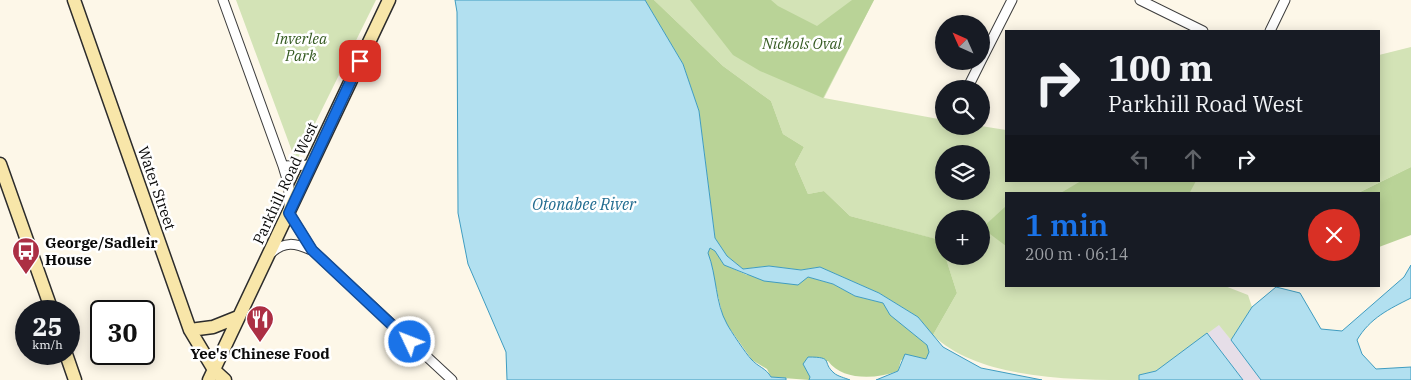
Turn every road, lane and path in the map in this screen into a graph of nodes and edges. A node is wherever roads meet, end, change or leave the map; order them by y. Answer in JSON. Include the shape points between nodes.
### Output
{"nodes":[{"id":1,"x":74,"y":0,"type":"edge"},
{"id":2,"x":223,"y":0,"type":"edge"},
{"id":3,"x":389,"y":0,"type":"edge"},
{"id":4,"x":1012,"y":0,"type":"edge"},
{"id":5,"x":1140,"y":0,"type":"edge"},
{"id":6,"x":1286,"y":0,"type":"edge"},
{"id":7,"x":1201,"y":30,"type":"edge"},
{"id":8,"x":1271,"y":30,"type":"edge"},
{"id":9,"x":990,"y":43,"type":"edge"},
{"id":10,"x":0,"y":164,"type":"edge"},
{"id":11,"x":311,"y":165,"type":"junction"},
{"id":12,"x":283,"y":166,"type":"junction"},
{"id":13,"x":289,"y":213,"type":"junction"},
{"id":14,"x":312,"y":250,"type":"junction"},
{"id":15,"x":269,"y":255,"type":"junction"},
{"id":16,"x":48,"y":300,"type":"edge"},
{"id":17,"x":238,"y":317,"type":"junction"},
{"id":18,"x":190,"y":330,"type":"junction"},
{"id":19,"x":70,"y":365,"type":"edge"},
{"id":20,"x":212,"y":375,"type":"edge"},
{"id":21,"x":76,"y":380,"type":"edge"},
{"id":22,"x":225,"y":380,"type":"edge"},
{"id":23,"x":452,"y":380,"type":"edge"}],
"edges":[{"from":1,"to":18,"type":"main road","name":"Water Street"},
{"from":2,"to":12,"type":"street"},
{"from":3,"to":11,"type":"main road","name":"Parkhill Road West"},
{"from":4,"to":9,"type":"street"},
{"from":5,"to":7,"type":"street"},
{"from":6,"to":8,"type":"street"},
{"from":10,"to":16,"type":"main road"},
{"from":11,"to":12,"type":"street"},
{"from":11,"to":13,"type":"main road","name":"Parkhill Road West"},
{"from":12,"to":13,"type":"street","via":[[289,186]]},
{"from":13,"to":14,"type":"street"},
{"from":13,"to":15,"type":"main road","name":"Parkhill Road West"},
{"from":14,"to":15,"type":"street","via":[[295,243],[280,245]]},
{"from":14,"to":23,"type":"street"},
{"from":15,"to":17,"type":"main road","name":"Parkhill Road West"},
{"from":17,"to":18,"type":"main road","via":[[213,328]]},
{"from":17,"to":20,"type":"main road","name":"Parkhill Road West"},
{"from":18,"to":20,"type":"main road","name":"Water Street"},
{"from":19,"to":21,"type":"main road"},
{"from":20,"to":22,"type":"main road","name":"Water Street"}]}
